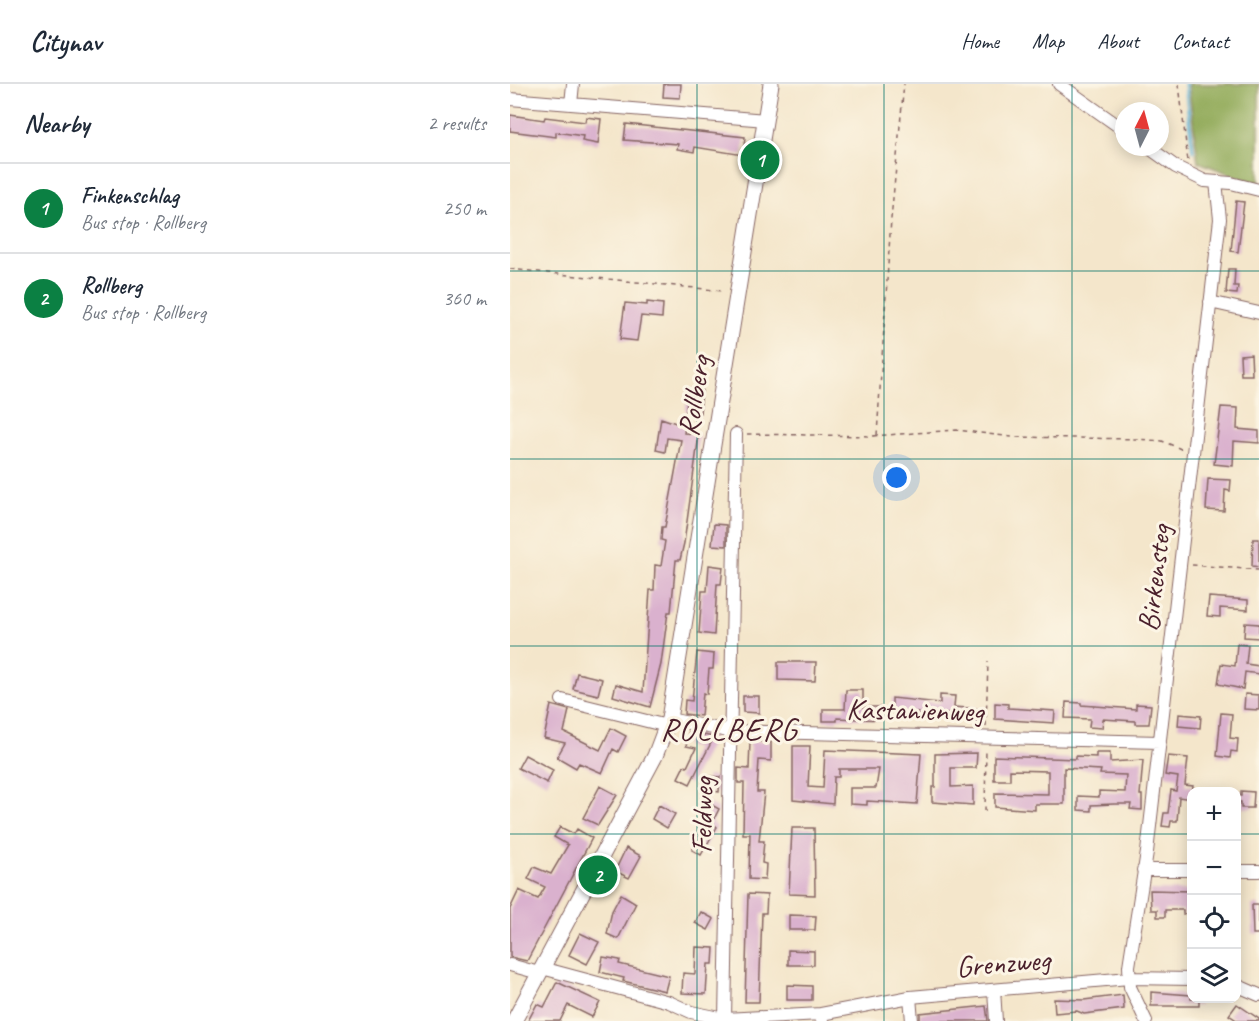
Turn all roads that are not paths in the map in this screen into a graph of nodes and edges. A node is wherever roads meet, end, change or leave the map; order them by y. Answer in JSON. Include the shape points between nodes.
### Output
{"nodes":[{"id":1,"x":573,"y":84,"type":"edge"},
{"id":2,"x":771,"y":84,"type":"edge"},
{"id":3,"x":1059,"y":84,"type":"edge"},
{"id":4,"x":510,"y":99,"type":"edge"},
{"id":5,"x":571,"y":104,"type":"junction"},
{"id":6,"x":766,"y":120,"type":"junction"},
{"id":7,"x":1115,"y":124,"type":"edge"},
{"id":8,"x":1161,"y":156,"type":"edge"},
{"id":9,"x":1216,"y":182,"type":"junction"},
{"id":10,"x":1259,"y":190,"type":"edge"},
{"id":11,"x":1210,"y":302,"type":"junction"},
{"id":12,"x":1259,"y":313,"type":"edge"},
{"id":13,"x":736,"y":434,"type":"road end"},
{"id":14,"x":562,"y":700,"type":"dead end"},
{"id":15,"x":668,"y":722,"type":"junction"},
{"id":16,"x":729,"y":731,"type":"junction"},
{"id":17,"x":1160,"y":742,"type":"junction"},
{"id":18,"x":1143,"y":870,"type":"junction"},
{"id":19,"x":1187,"y":870,"type":"edge"},
{"id":20,"x":1241,"y":871,"type":"edge"},
{"id":21,"x":1259,"y":871,"type":"edge"},
{"id":22,"x":510,"y":964,"type":"edge"},
{"id":23,"x":541,"y":970,"type":"junction"},
{"id":24,"x":1129,"y":978,"type":"junction"},
{"id":25,"x":1187,"y":979,"type":"edge"},
{"id":26,"x":1241,"y":988,"type":"edge"},
{"id":27,"x":994,"y":990,"type":"junction"},
{"id":28,"x":1259,"y":995,"type":"edge"},
{"id":29,"x":910,"y":998,"type":"junction"},
{"id":30,"x":692,"y":1017,"type":"edge"},
{"id":31,"x":821,"y":1018,"type":"edge"},
{"id":32,"x":725,"y":1019,"type":"junction"},
{"id":33,"x":514,"y":1021,"type":"edge"},
{"id":34,"x":912,"y":1021,"type":"edge"},
{"id":35,"x":996,"y":1021,"type":"edge"},
{"id":36,"x":1146,"y":1021,"type":"edge"}],
"edges":[{"from":1,"to":5,"type":"street"},
{"from":2,"to":6,"type":"main road","name":"Rollberg"},
{"from":3,"to":7,"type":"street"},
{"from":4,"to":5,"type":"street"},
{"from":5,"to":6,"type":"street"},
{"from":6,"to":15,"type":"main road","name":"Rollberg"},
{"from":8,"to":9,"type":"street","via":[[1189,175]]},
{"from":9,"to":10,"type":"street"},
{"from":9,"to":11,"type":"street","name":"Birkensteg","via":[[1220,219]]},
{"from":11,"to":12,"type":"street"},
{"from":11,"to":17,"type":"street","name":"Birkensteg"},
{"from":13,"to":16,"type":"street","name":"Feldweg"},
{"from":14,"to":15,"type":"street","name":"Kastanienweg"},
{"from":15,"to":16,"type":"street","name":"Kastanienweg"},
{"from":15,"to":23,"type":"main road","name":"Rollberg","via":[[655,756]]},
{"from":16,"to":17,"type":"street","name":"Kastanienweg"},
{"from":16,"to":32,"type":"street","name":"Feldweg"},
{"from":17,"to":18,"type":"street","name":"Birkensteg"},
{"from":18,"to":19,"type":"street"},
{"from":18,"to":24,"type":"street","name":"Birkensteg"},
{"from":20,"to":21,"type":"street"},
{"from":22,"to":23,"type":"street"},
{"from":23,"to":30,"type":"street","via":[[669,1002]]},
{"from":23,"to":33,"type":"main road","name":"Rollberg"},
{"from":24,"to":25,"type":"street","name":"Grenzweg"},
{"from":24,"to":27,"type":"street","name":"Grenzweg"},
{"from":24,"to":36,"type":"street","via":[[1134,999]]},
{"from":26,"to":28,"type":"street"},
{"from":27,"to":29,"type":"street","name":"Grenzweg"},
{"from":27,"to":35,"type":"street"},
{"from":29,"to":31,"type":"street","name":"Grenzweg"},
{"from":29,"to":34,"type":"street"},
{"from":30,"to":32,"type":"street"},
{"from":31,"to":32,"type":"street","name":"Grenzweg"}]}
